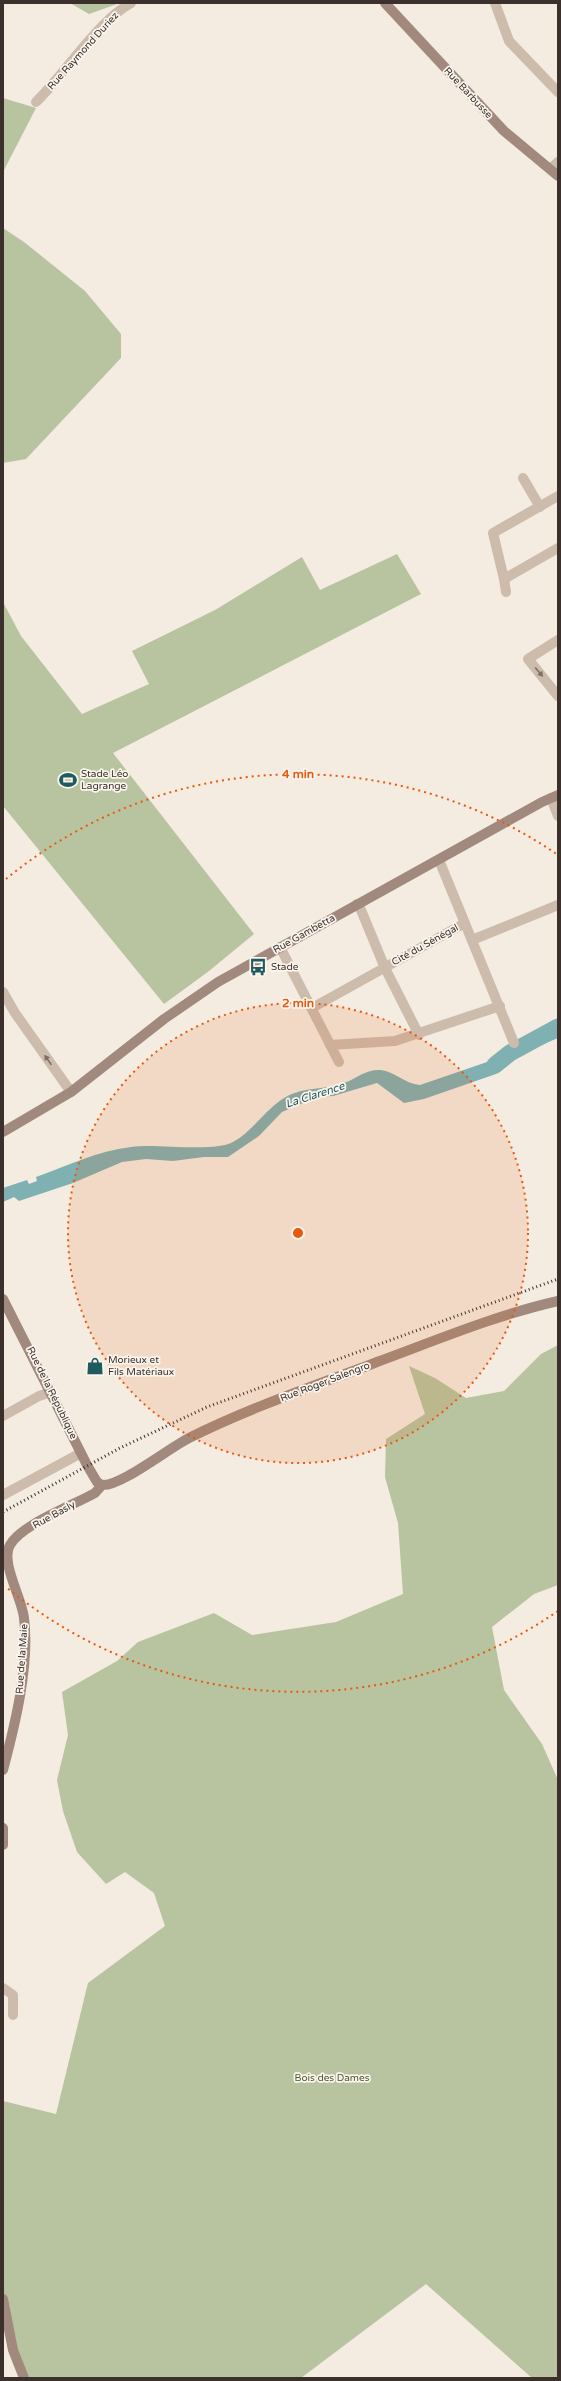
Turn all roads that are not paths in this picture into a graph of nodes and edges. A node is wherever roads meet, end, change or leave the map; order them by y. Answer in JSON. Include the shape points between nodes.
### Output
{"nodes":[{"id":1,"x":131,"y":3,"type":"edge"},
{"id":2,"x":385,"y":3,"type":"edge"},
{"id":3,"x":495,"y":3,"type":"edge"},
{"id":4,"x":558,"y":92,"type":"edge"},
{"id":5,"x":36,"y":102,"type":"dead end"},
{"id":6,"x":558,"y":162,"type":"edge"},
{"id":7,"x":550,"y":169,"type":"junction"},
{"id":8,"x":558,"y":176,"type":"edge"},
{"id":9,"x":523,"y":478,"type":"dead end"},
{"id":10,"x":558,"y":496,"type":"edge"},
{"id":11,"x":540,"y":507,"type":"junction"},
{"id":12,"x":558,"y":548,"type":"edge"},
{"id":13,"x":504,"y":579,"type":"junction"},
{"id":14,"x":506,"y":592,"type":"dead end"},
{"id":15,"x":558,"y":640,"type":"edge"},
{"id":16,"x":558,"y":696,"type":"edge"},
{"id":17,"x":554,"y":796,"type":"edge"},
{"id":18,"x":558,"y":816,"type":"edge"},
{"id":19,"x":439,"y":860,"type":"junction"},
{"id":20,"x":357,"y":904,"type":"junction"},
{"id":21,"x":558,"y":905,"type":"edge"},
{"id":22,"x":465,"y":922,"type":"junction"},
{"id":23,"x":472,"y":940,"type":"junction"},
{"id":24,"x":280,"y":948,"type":"junction"},
{"id":25,"x":385,"y":968,"type":"junction"},
{"id":26,"x":3,"y":992,"type":"edge"},
{"id":27,"x":500,"y":1006,"type":"junction"},
{"id":28,"x":312,"y":1008,"type":"junction"},
{"id":29,"x":419,"y":1035,"type":"junction"},
{"id":30,"x":514,"y":1043,"type":"dead end"},
{"id":31,"x":330,"y":1045,"type":"junction"},
{"id":32,"x":338,"y":1062,"type":"dead end"},
{"id":33,"x":71,"y":1092,"type":"junction"},
{"id":34,"x":3,"y":1132,"type":"edge"},
{"id":35,"x":3,"y":1299,"type":"edge"},
{"id":36,"x":558,"y":1301,"type":"edge"},
{"id":37,"x":51,"y":1392,"type":"junction"},
{"id":38,"x":3,"y":1416,"type":"edge"},
{"id":39,"x":81,"y":1453,"type":"junction"},
{"id":40,"x":102,"y":1485,"type":"junction"},
{"id":41,"x":3,"y":1495,"type":"edge"},
{"id":42,"x":6,"y":1550,"type":"edge"},
{"id":43,"x":3,"y":1770,"type":"edge"},
{"id":44,"x":3,"y":1828,"type":"edge"},
{"id":45,"x":3,"y":1845,"type":"edge"},
{"id":46,"x":3,"y":1988,"type":"edge"},
{"id":47,"x":13,"y":2015,"type":"dead end"},
{"id":48,"x":3,"y":2299,"type":"edge"},
{"id":49,"x":24,"y":2378,"type":"edge"}],
"edges":[{"from":1,"to":5,"type":"street","name":"Rue Raymond Duriez","via":[[108,20]]},
{"from":2,"to":7,"type":"street","name":"Rue Barbusse","via":[[504,131]]},
{"from":3,"to":4,"type":"street","via":[[509,41]]},
{"from":6,"to":7,"type":"street"},
{"from":7,"to":8,"type":"street","name":"Rue Barbusse"},
{"from":9,"to":11,"type":"street"},
{"from":10,"to":11,"type":"street"},
{"from":11,"to":13,"type":"street","via":[[493,533]]},
{"from":12,"to":13,"type":"street"},
{"from":13,"to":14,"type":"street"},
{"from":15,"to":16,"type":"street","one_way":true,"via":[[528,659]]},
{"from":17,"to":18,"type":"street"},
{"from":17,"to":19,"type":"street","name":"Rue Gambetta"},
{"from":19,"to":20,"type":"street","name":"Rue Gambetta"},
{"from":19,"to":22,"type":"street","name":"Cité du Sénégal"},
{"from":20,"to":24,"type":"street","name":"Rue Gambetta"},
{"from":20,"to":25,"type":"street","name":"Cité du Sénégal"},
{"from":21,"to":23,"type":"street"},
{"from":22,"to":23,"type":"street","name":"Cité du Sénégal"},
{"from":22,"to":25,"type":"street","name":"Cité du Sénégal"},
{"from":23,"to":27,"type":"street","name":"Cité du Sénégal"},
{"from":24,"to":28,"type":"street"},
{"from":24,"to":33,"type":"street","name":"Rue Gambetta","via":[[186,1003]]},
{"from":25,"to":28,"type":"street","name":"Cité du Sénégal"},
{"from":25,"to":29,"type":"street","name":"Cité du Sénégal"},
{"from":33,"to":26,"type":"street","one_way":true},
{"from":27,"to":29,"type":"street"},
{"from":27,"to":30,"type":"street","name":"Cité du Sénégal"},
{"from":28,"to":31,"type":"street"},
{"from":29,"to":31,"type":"street","via":[[395,1041]]},
{"from":31,"to":32,"type":"street"},
{"from":33,"to":34,"type":"street","name":"Rue Gambetta"},
{"from":35,"to":37,"type":"street","name":"Rue de la République"},
{"from":36,"to":40,"type":"street","name":"Rue Roger Salengro","via":[[478,1324],[217,1425],[163,1453],[123,1479]]},
{"from":37,"to":38,"type":"street"},
{"from":37,"to":39,"type":"street","name":"Rue de la République"},
{"from":39,"to":40,"type":"street","name":"Rue de la République","via":[[94,1477]]},
{"from":39,"to":41,"type":"street"},
{"from":40,"to":42,"type":"street","name":"Rue Basly","via":[[95,1493],[30,1528],[17,1537]]},
{"from":42,"to":43,"type":"street","name":"Rue de la Maie","via":[[23,1608],[25,1628],[19,1701]]},
{"from":44,"to":45,"type":"street"},
{"from":46,"to":47,"type":"street","via":[[13,1995]]},
{"from":48,"to":49,"type":"street","via":[[14,2350]]}]}
